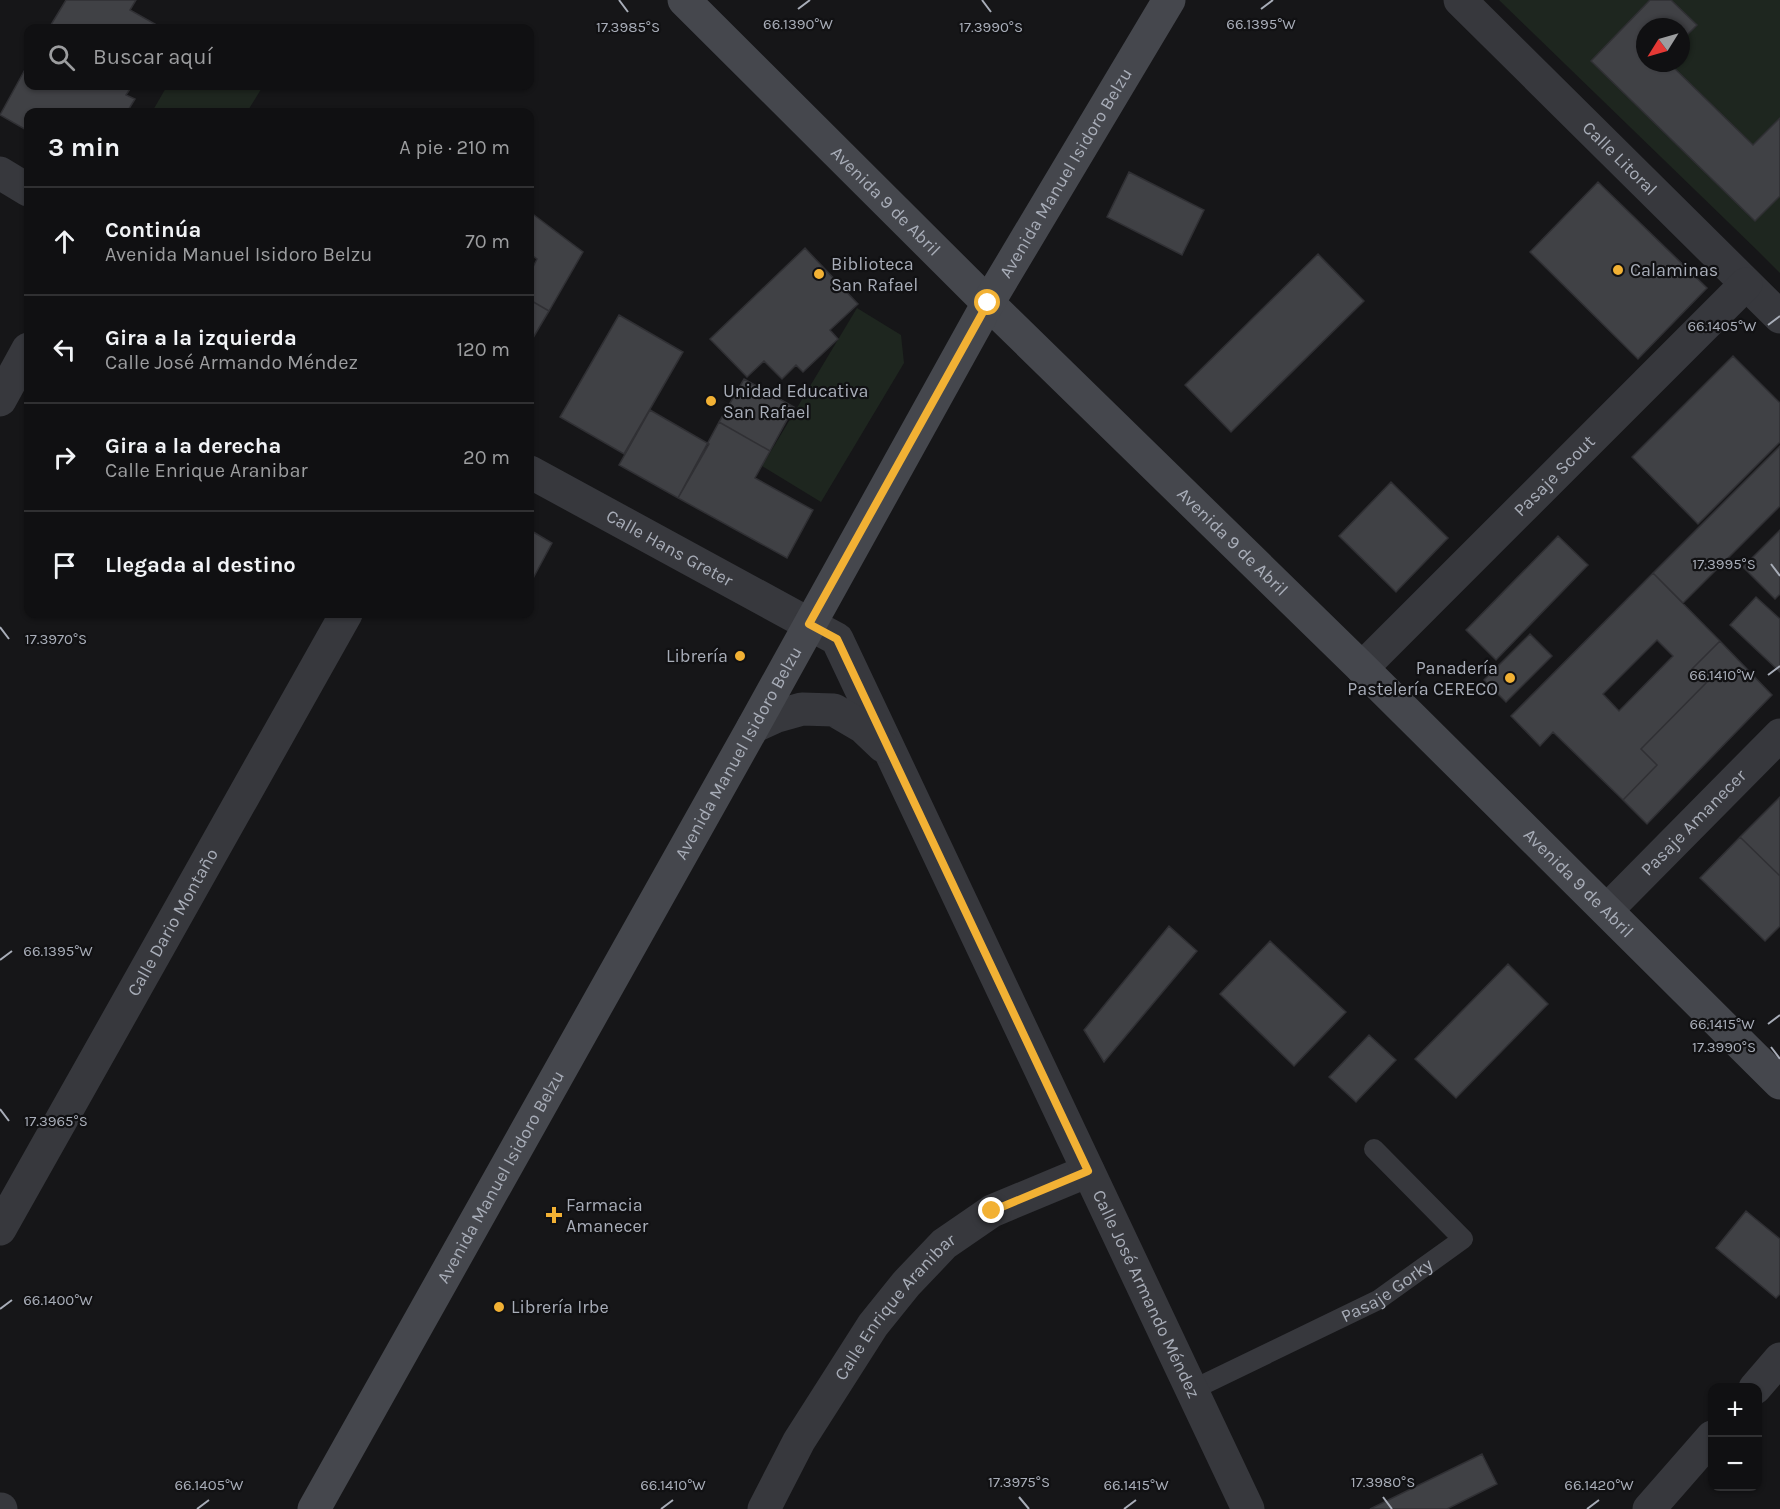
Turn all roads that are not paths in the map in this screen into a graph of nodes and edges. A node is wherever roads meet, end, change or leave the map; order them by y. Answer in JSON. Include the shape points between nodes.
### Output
{"nodes":[{"id":1,"x":684,"y":0,"type":"edge"},
{"id":2,"x":1169,"y":0,"type":"edge"},
{"id":3,"x":1460,"y":0,"type":"edge"},
{"id":4,"x":0,"y":173,"type":"edge"},
{"id":5,"x":24,"y":188,"type":"edge"},
{"id":6,"x":1746,"y":284,"type":"junction"},
{"id":7,"x":988,"y":303,"type":"junction"},
{"id":8,"x":1780,"y":317,"type":"edge"},
{"id":9,"x":24,"y":356,"type":"edge"},
{"id":10,"x":0,"y":400,"type":"edge"},
{"id":11,"x":534,"y":474,"type":"edge"},
{"id":12,"x":344,"y":618,"type":"edge"},
{"id":13,"x":809,"y":624,"type":"junction"},
{"id":14,"x":1362,"y":668,"type":"junction"},
{"id":15,"x":753,"y":726,"type":"junction"},
{"id":16,"x":1780,"y":735,"type":"edge"},
{"id":17,"x":890,"y":752,"type":"junction"},
{"id":18,"x":1607,"y":910,"type":"junction"},
{"id":19,"x":1780,"y":1083,"type":"edge"},
{"id":20,"x":1374,"y":1149,"type":"dead end"},
{"id":21,"x":1088,"y":1171,"type":"junction"},
{"id":22,"x":0,"y":1228,"type":"edge"},
{"id":23,"x":1780,"y":1359,"type":"edge"},
{"id":24,"x":1759,"y":1383,"type":"edge"},
{"id":25,"x":1192,"y":1390,"type":"junction"},
{"id":26,"x":1708,"y":1443,"type":"edge"},
{"id":27,"x":314,"y":1509,"type":"edge"},
{"id":28,"x":764,"y":1509,"type":"edge"},
{"id":29,"x":1248,"y":1509,"type":"edge"},
{"id":30,"x":1649,"y":1509,"type":"edge"}],
"edges":[{"from":1,"to":7,"type":"main road","name":"Avenida 9 de Abril"},
{"from":2,"to":7,"type":"main road","name":"Avenida Manuel Isidoro Belzu"},
{"from":3,"to":6,"type":"street","name":"Calle Litoral"},
{"from":4,"to":5,"type":"street"},
{"from":6,"to":8,"type":"street","name":"Calle Litoral"},
{"from":6,"to":14,"type":"street","name":"Pasaje Scout"},
{"from":7,"to":13,"type":"main road","name":"Avenida Manuel Isidoro Belzu"},
{"from":7,"to":14,"type":"main road","name":"Avenida 9 de Abril"},
{"from":9,"to":10,"type":"street"},
{"from":11,"to":13,"type":"street","name":"Calle Hans Greter"},
{"from":12,"to":22,"type":"street","name":"Calle Dario Montaño"},
{"from":13,"to":15,"type":"main road","name":"Avenida Manuel Isidoro Belzu"},
{"from":13,"to":17,"type":"street","name":"Calle José Armando Méndez","via":[[837,639]]},
{"from":14,"to":18,"type":"main road","name":"Avenida 9 de Abril"},
{"from":15,"to":17,"type":"street","name":"Calle José Armando Méndez","via":[[802,709],[834,710],[862,727]]},
{"from":15,"to":27,"type":"main road","name":"Avenida Manuel Isidoro Belzu"},
{"from":16,"to":18,"type":"street","name":"Pasaje Amanecer"},
{"from":17,"to":21,"type":"street","name":"Calle José Armando Méndez"},
{"from":18,"to":19,"type":"main road","name":"Avenida 9 de Abril"},
{"from":20,"to":25,"type":"lane","name":"Pasaje Gorky","via":[[1463,1239],[1378,1300]]},
{"from":21,"to":25,"type":"street","name":"Calle José Armando Méndez"},
{"from":21,"to":28,"type":"street","name":"Calle Enrique Aranibar","via":[[992,1211],[944,1244],[873,1326],[799,1441]]},
{"from":23,"to":24,"type":"street"},
{"from":25,"to":29,"type":"street","name":"Calle José Armando Méndez"},
{"from":26,"to":30,"type":"street"}]}
